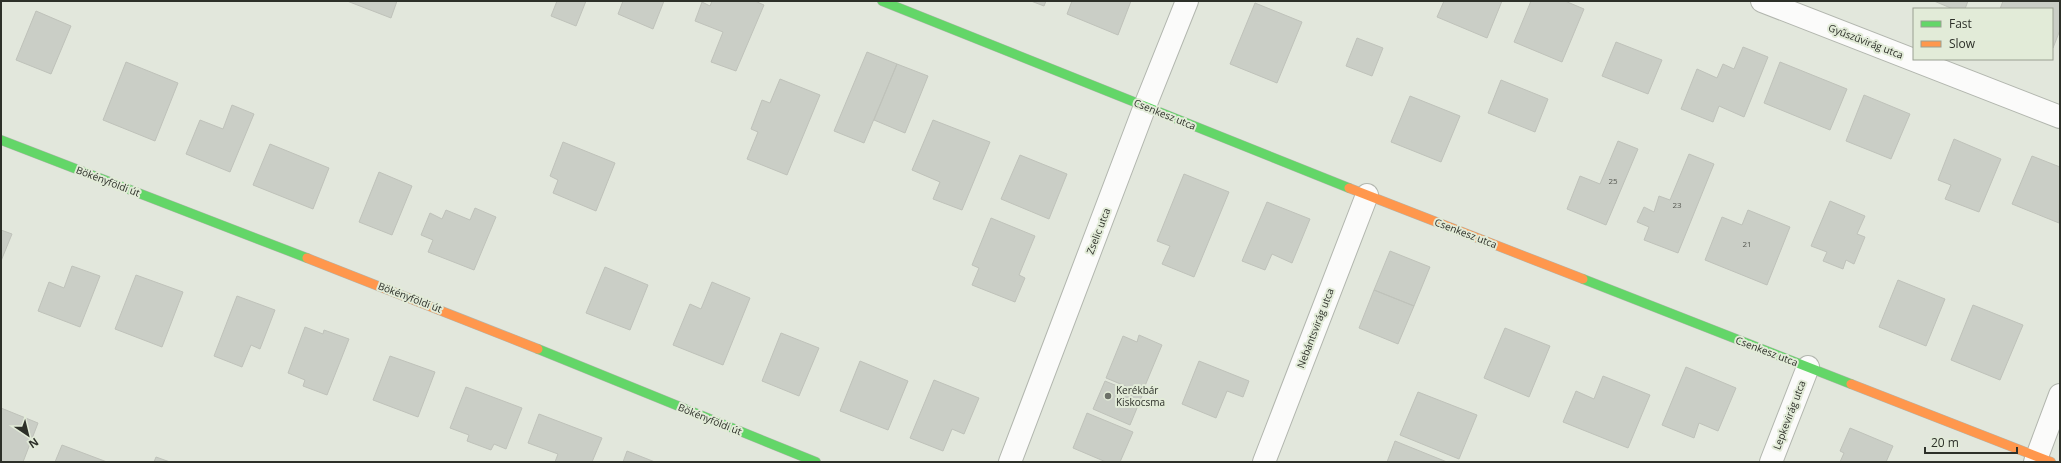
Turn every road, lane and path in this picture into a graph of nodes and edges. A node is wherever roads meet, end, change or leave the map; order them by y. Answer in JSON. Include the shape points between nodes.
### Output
{"nodes":[{"id":1,"x":882,"y":1,"type":"edge"},
{"id":2,"x":1187,"y":1,"type":"edge"},
{"id":3,"x":1762,"y":1,"type":"edge"},
{"id":4,"x":1913,"y":60,"type":"edge"},
{"id":5,"x":1914,"y":60,"type":"edge"},
{"id":6,"x":1145,"y":106,"type":"junction"},
{"id":7,"x":2060,"y":117,"type":"edge"},
{"id":8,"x":1,"y":140,"type":"edge"},
{"id":9,"x":1367,"y":194,"type":"junction"},
{"id":10,"x":1808,"y":367,"type":"junction"},
{"id":11,"x":2060,"y":395,"type":"edge"},
{"id":12,"x":2041,"y":460,"type":"edge"},
{"id":13,"x":816,"y":462,"type":"edge"},
{"id":14,"x":1010,"y":462,"type":"edge"},
{"id":15,"x":1264,"y":462,"type":"edge"},
{"id":16,"x":1771,"y":462,"type":"edge"}],
"edges":[{"from":1,"to":6,"type":"street","name":"Csenkesz utca"},
{"from":2,"to":6,"type":"street","name":"Zselic utca"},
{"from":3,"to":4,"type":"street","name":"Gyűszűvirág utca"},
{"from":5,"to":7,"type":"street","name":"Gyűszűvirág utca"},
{"from":6,"to":9,"type":"street","name":"Csenkesz utca"},
{"from":6,"to":14,"type":"street","name":"Zselic utca"},
{"from":8,"to":13,"type":"street","name":"Bökényföldi út","via":[[448,312]]},
{"from":9,"to":10,"type":"street","name":"Csenkesz utca"},
{"from":9,"to":15,"type":"street","name":"Nebántsvirág utca"},
{"from":10,"to":12,"type":"street","name":"Csenkesz utca"},
{"from":10,"to":16,"type":"street","name":"Lepkevirág utca"},
{"from":11,"to":12,"type":"street"}]}
